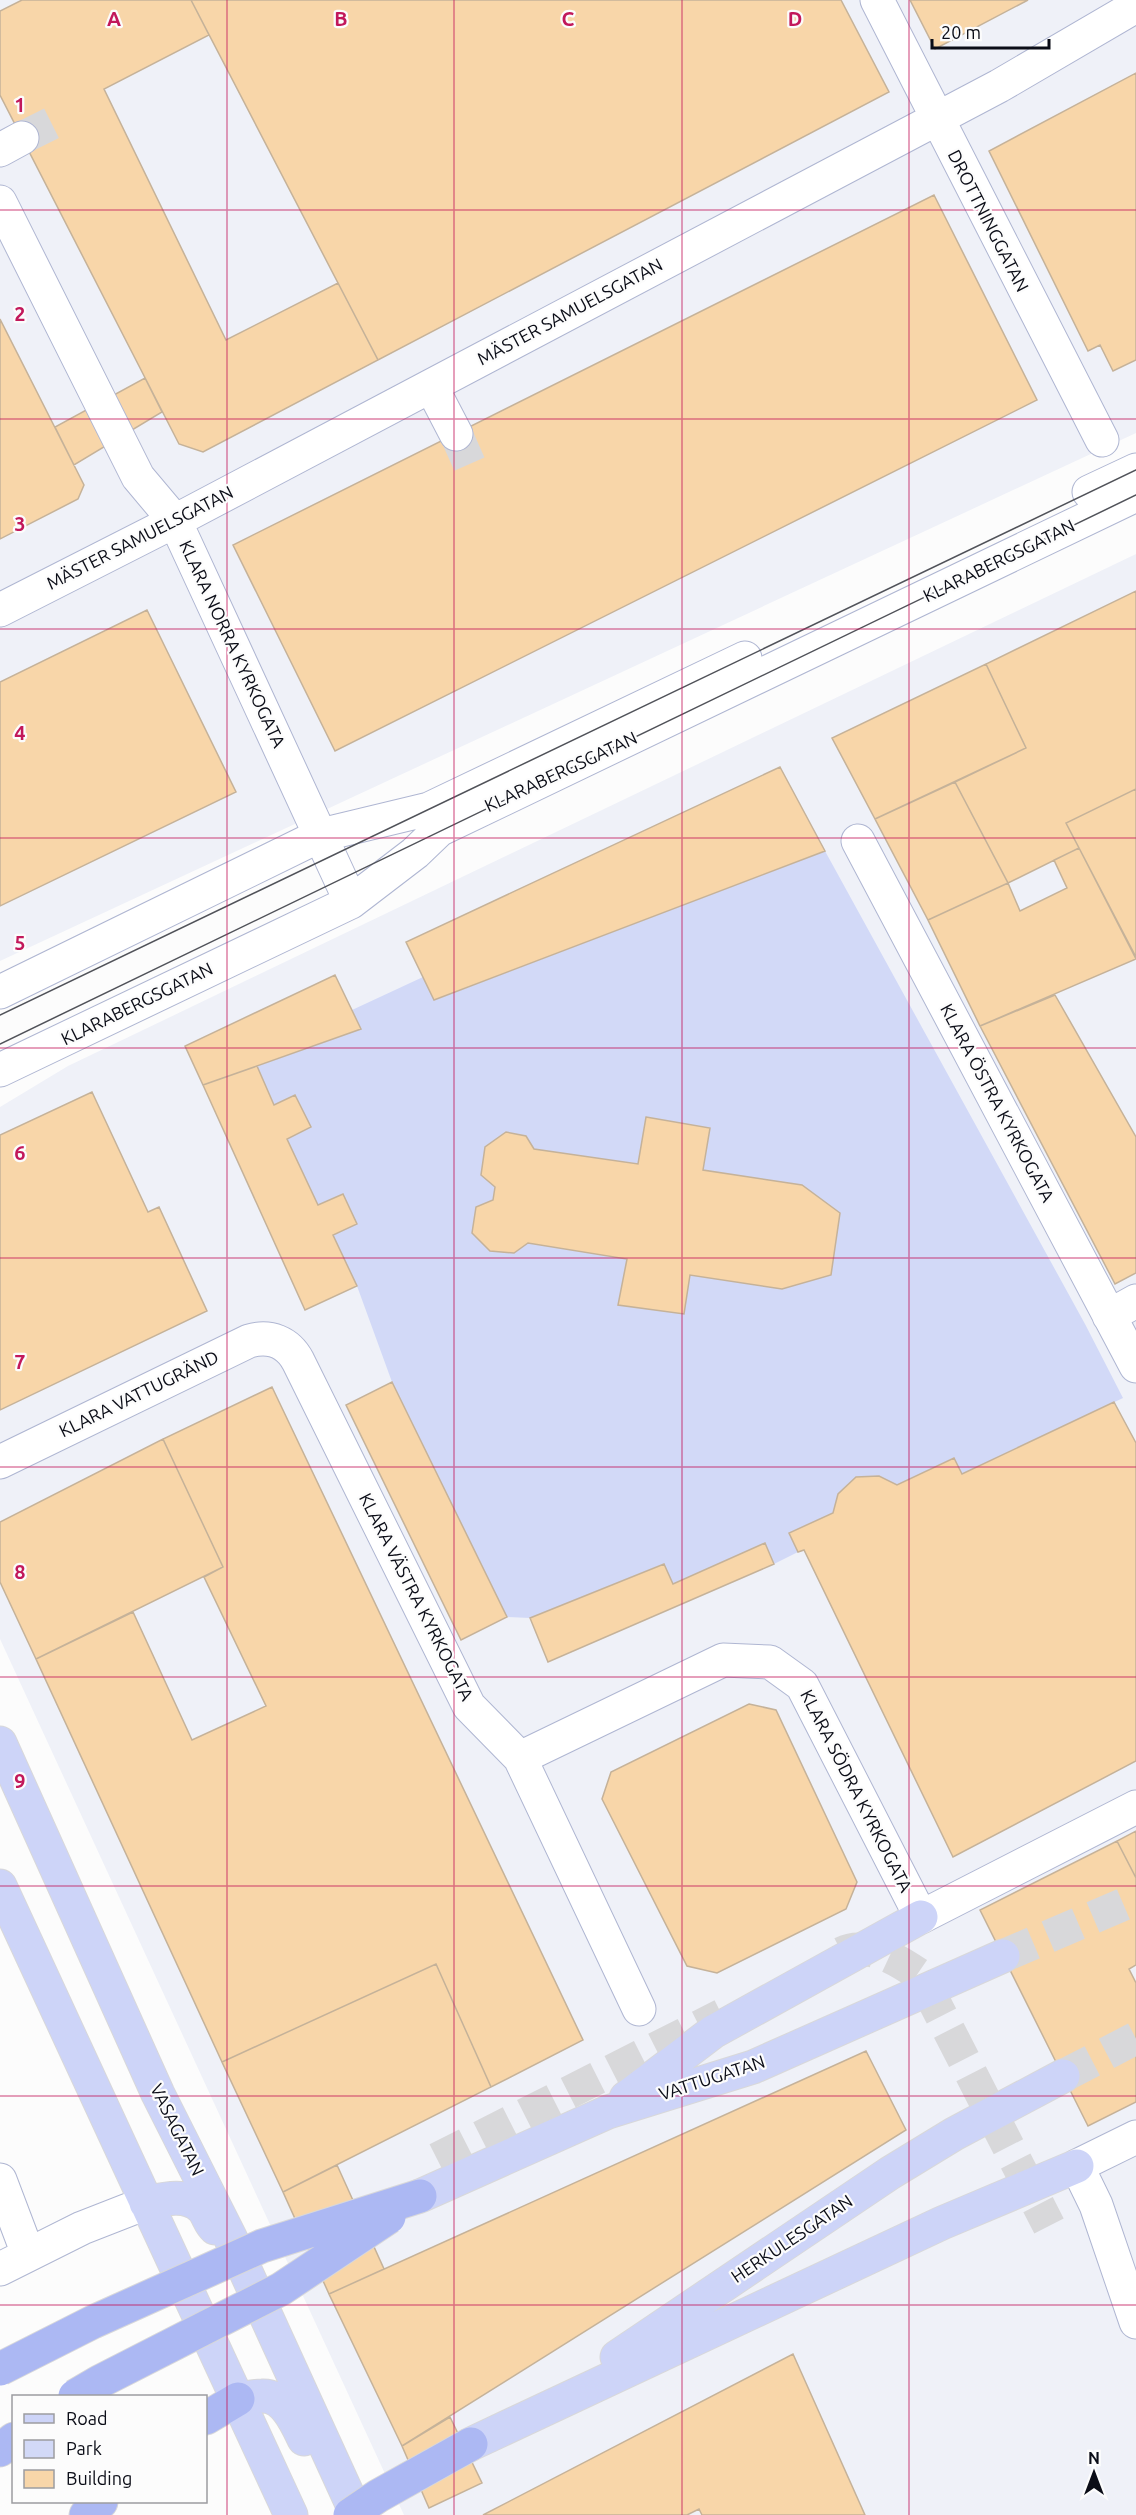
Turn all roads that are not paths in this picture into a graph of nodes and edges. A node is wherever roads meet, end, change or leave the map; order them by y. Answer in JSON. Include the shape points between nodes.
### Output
{"nodes":[{"id":1,"x":877,"y":0,"type":"edge"},
{"id":2,"x":1136,"y":6,"type":"edge"},
{"id":3,"x":936,"y":119,"type":"junction"},
{"id":4,"x":0,"y":202,"type":"edge"},
{"id":5,"x":431,"y":386,"type":"junction"},
{"id":6,"x":456,"y":434,"type":"tunnel mouth"},
{"id":7,"x":1102,"y":440,"type":"dead end"},
{"id":8,"x":1136,"y":470,"type":"edge"},
{"id":9,"x":1136,"y":495,"type":"edge"},
{"id":10,"x":175,"y":521,"type":"junction"},
{"id":11,"x":0,"y":610,"type":"edge"},
{"id":12,"x":321,"y":835,"type":"junction"},
{"id":13,"x":858,"y":841,"type":"dead end"},
{"id":14,"x":351,"y":902,"type":"junction"},
{"id":15,"x":0,"y":992,"type":"edge"},
{"id":16,"x":0,"y":1070,"type":"edge"},
{"id":17,"x":1123,"y":1308,"type":"edge"},
{"id":18,"x":281,"y":1342,"type":"joint"},
{"id":19,"x":1136,"y":1366,"type":"edge"},
{"id":20,"x":0,"y":1462,"type":"edge"},
{"id":21,"x":0,"y":1743,"type":"edge"},
{"id":22,"x":520,"y":1758,"type":"junction"},
{"id":23,"x":1136,"y":1807,"type":"edge"},
{"id":24,"x":0,"y":1886,"type":"edge"},
{"id":25,"x":921,"y":1917,"type":"junction"},
{"id":26,"x":1003,"y":1956,"type":"tunnel mouth"},
{"id":27,"x":639,"y":2009,"type":"dead end"},
{"id":28,"x":1062,"y":2076,"type":"tunnel mouth"},
{"id":29,"x":608,"y":2112,"type":"junction"},
{"id":30,"x":1136,"y":2137,"type":"edge"},
{"id":31,"x":1077,"y":2166,"type":"junction"},
{"id":32,"x":0,"y":2181,"type":"edge"},
{"id":33,"x":420,"y":2196,"type":"junction"},
{"id":34,"x":146,"y":2203,"type":"junction"},
{"id":35,"x":230,"y":2237,"type":"junction"},
{"id":36,"x":28,"y":2254,"type":"junction"},
{"id":37,"x":0,"y":2270,"type":"edge"},
{"id":38,"x":1136,"y":2322,"type":"edge"},
{"id":39,"x":0,"y":2369,"type":"edge"},
{"id":40,"x":78,"y":2395,"type":"edge"},
{"id":41,"x":238,"y":2399,"type":"junction"},
{"id":42,"x":531,"y":2415,"type":"junction"},
{"id":43,"x":207,"y":2417,"type":"edge"},
{"id":44,"x":12,"y":2441,"type":"edge"},
{"id":45,"x":471,"y":2444,"type":"joint"},
{"id":46,"x":0,"y":2450,"type":"edge"},
{"id":47,"x":333,"y":2462,"type":"junction"},
{"id":48,"x":100,"y":2503,"type":"edge"},
{"id":49,"x":86,"y":2515,"type":"edge"},
{"id":50,"x":291,"y":2515,"type":"edge"},
{"id":51,"x":350,"y":2515,"type":"edge"},
{"id":52,"x":357,"y":2515,"type":"edge"}],
"edges":[{"from":1,"to":3,"type":"street","name":"DROTTNINGGATAN"},
{"from":2,"to":3,"type":"street","name":"MÄSTER SAMUELSGATAN"},
{"from":3,"to":5,"type":"street","name":"MÄSTER SAMUELSGATAN"},
{"from":3,"to":7,"type":"street","name":"DROTTNINGGATAN"},
{"from":4,"to":10,"type":"street","name":"KLARA NORRA KYRKOGATA","via":[[138,477]]},
{"from":5,"to":6,"type":"street"},
{"from":5,"to":10,"type":"street","name":"MÄSTER SAMUELSGATAN"},
{"from":8,"to":12,"type":"street","name":"KLARABERGSGATAN","via":[[429,809]]},
{"from":9,"to":14,"type":"street","name":"KLARABERGSGATAN","via":[[439,830]]},
{"from":10,"to":11,"type":"street","name":"MÄSTER SAMUELSGATAN"},
{"from":10,"to":12,"type":"street","name":"KLARA NORRA KYRKOGATA"},
{"from":12,"to":14,"type":"street","name":"KLARA NORRA KYRKOGATA"},
{"from":12,"to":15,"type":"street","name":"KLARABERGSGATAN"},
{"from":13,"to":17,"type":"street","name":"KLARA ÖSTRA KYRKOGATA"},
{"from":14,"to":16,"type":"street","name":"KLARABERGSGATAN"},
{"from":17,"to":19,"type":"street","name":"KLARA ÖSTRA KYRKOGATA"},
{"from":18,"to":20,"type":"street","name":"KLARA VATTUGRÄND","via":[[259,1338],[249,1341]]},
{"from":18,"to":22,"type":"street","name":"KLARA VÄSTRA KYRKOGATA","via":[[289,1346],[298,1361],[469,1706]]},
{"from":21,"to":35,"type":"main road","name":"VASAGATAN","via":[[158,2094]]},
{"from":22,"to":25,"type":"street","name":"KLARA SÖDRA KYRKOGATA","via":[[723,1660],[770,1662],[802,1685]]},
{"from":22,"to":27,"type":"street","name":"KLARA VÄSTRA KYRKOGATA"},
{"from":23,"to":25,"type":"street"},
{"from":24,"to":34,"type":"main road"},
{"from":25,"to":29,"type":"main road","via":[[713,2032]]},
{"from":26,"to":29,"type":"main road","name":"VATTUGATAN","via":[[753,2067]]},
{"from":28,"to":42,"type":"main road","name":"HERKULESGATAN","via":[[890,2173]]},
{"from":29,"to":33,"type":"main road","name":"VATTUGATAN"},
{"from":30,"to":31,"type":"street"},
{"from":31,"to":38,"type":"street","via":[[1095,2205]]},
{"from":31,"to":42,"type":"main road","name":"HERKULESGATAN","via":[[987,2203]]},
{"from":32,"to":36,"type":"street"},
{"from":33,"to":39,"type":"highway","bridge":true,"via":[[262,2246],[93,2322]]},
{"from":33,"to":40,"type":"highway","bridge":true,"via":[[281,2289]]},
{"from":34,"to":35,"type":"main road","via":[[186,2198],[202,2208],[212,2226]]},
{"from":34,"to":36,"type":"street"},
{"from":34,"to":41,"type":"main road"},
{"from":35,"to":47,"type":"main road","name":"VASAGATAN"},
{"from":36,"to":37,"type":"street"},
{"from":41,"to":43,"type":"highway"},
{"from":41,"to":47,"type":"main road","via":[[265,2395],[281,2403],[306,2443]]},
{"from":41,"to":50,"type":"main road"},
{"from":42,"to":45,"type":"main road","name":"HERKULESGATAN"},
{"from":44,"to":46,"type":"highway"},
{"from":45,"to":51,"type":"highway","bridge":true},
{"from":47,"to":52,"type":"main road","name":"VASAGATAN"},
{"from":48,"to":49,"type":"highway"}]}
